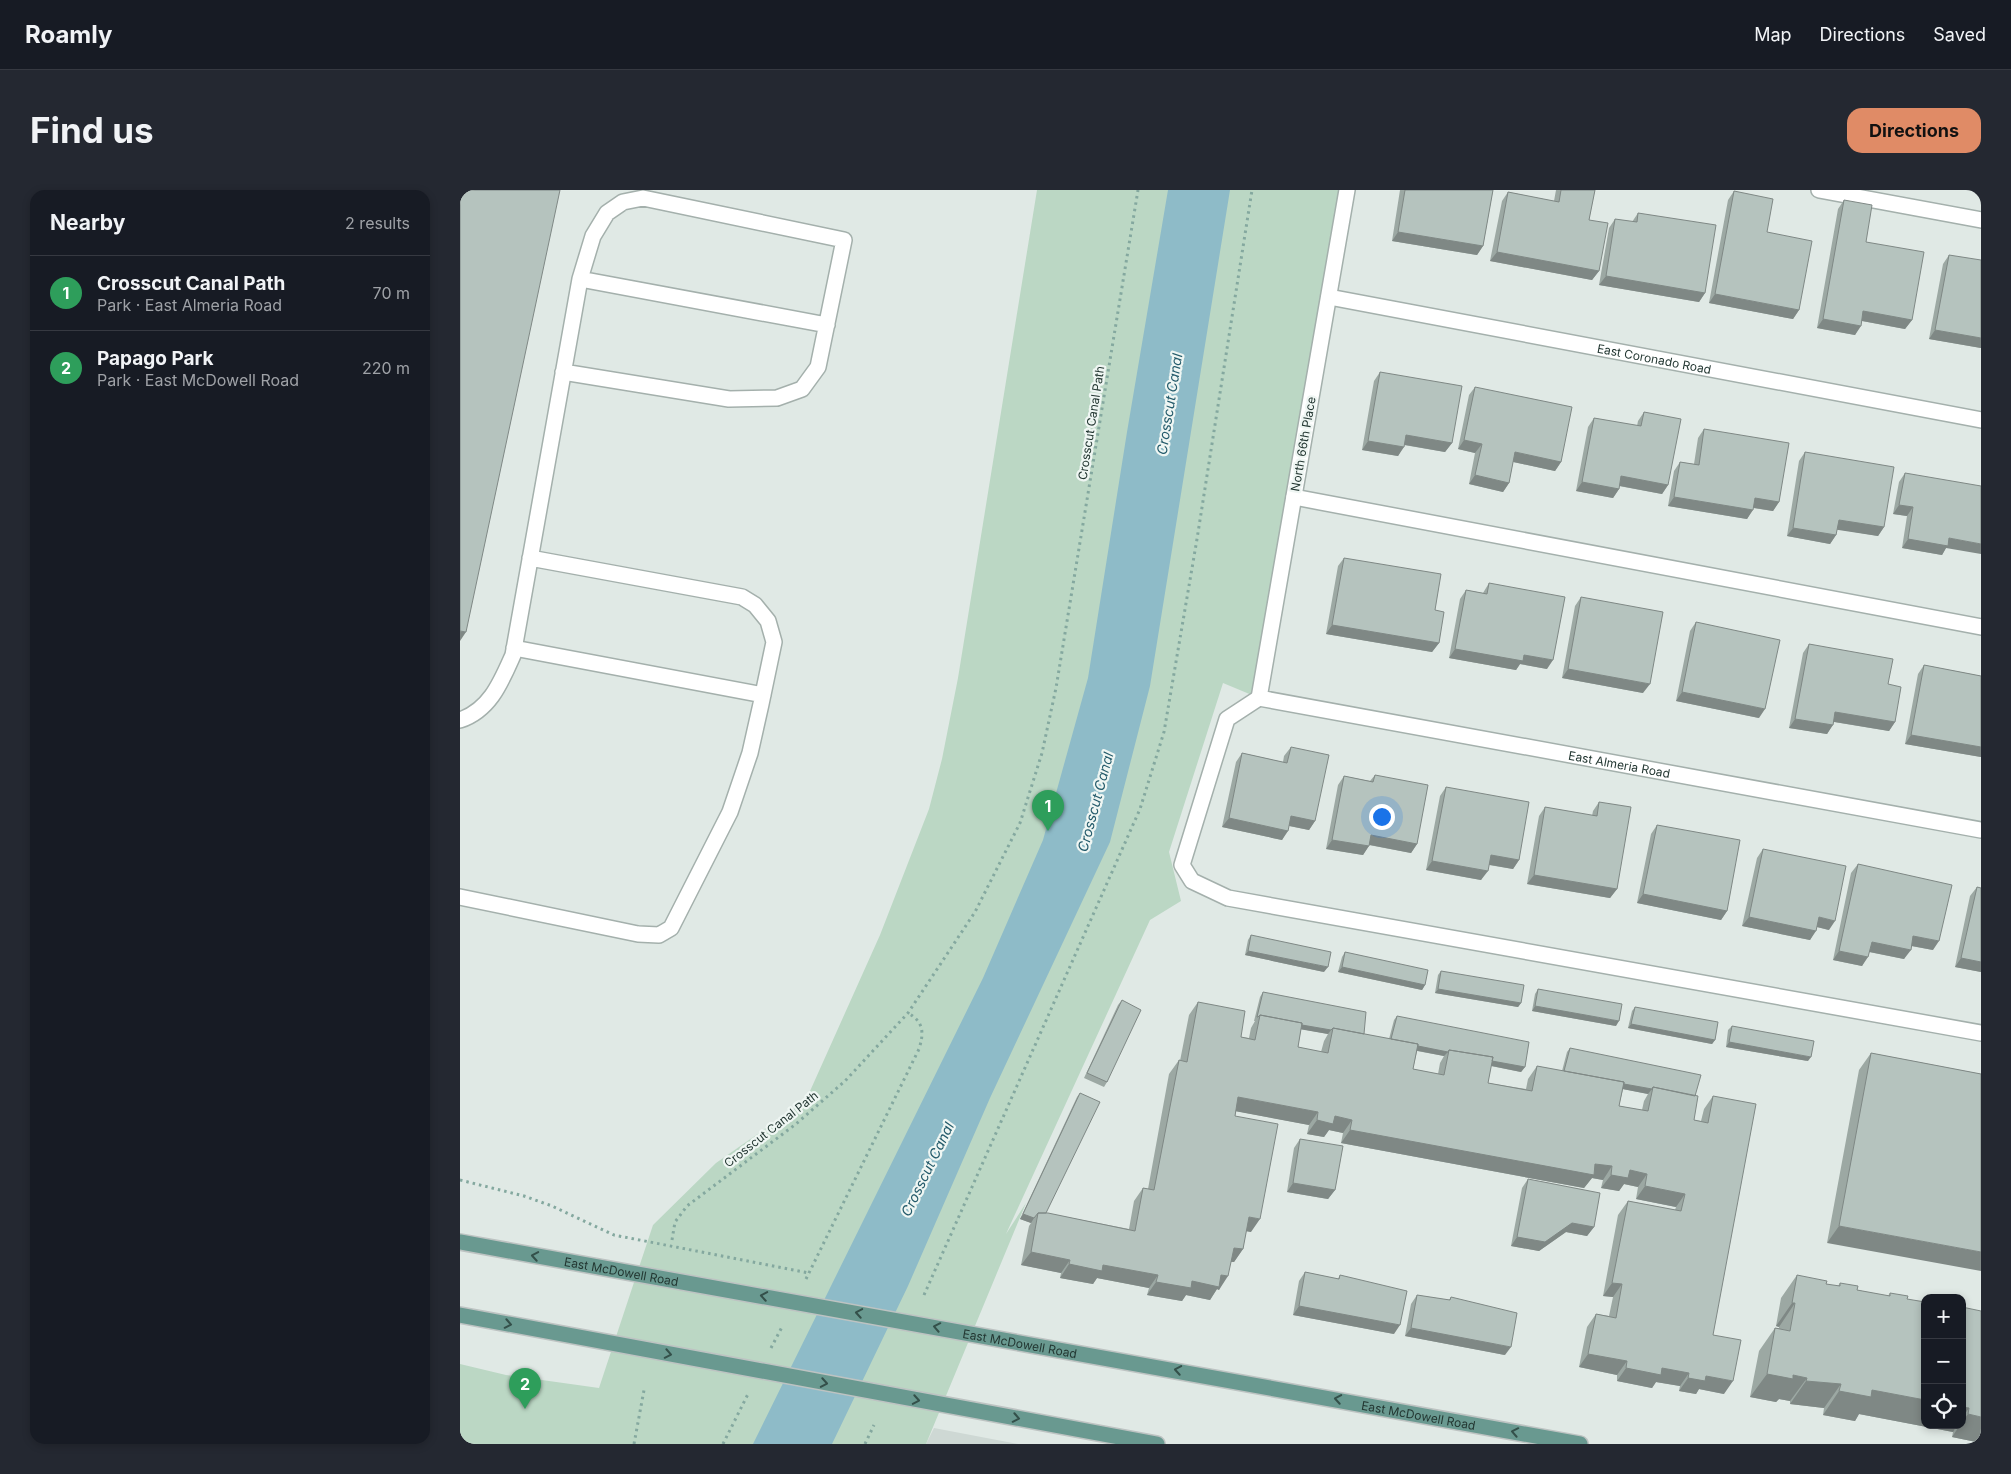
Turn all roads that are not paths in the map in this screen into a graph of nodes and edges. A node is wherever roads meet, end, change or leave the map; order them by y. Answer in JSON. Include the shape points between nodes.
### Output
{"nodes":[{"id":1,"x":1347,"y":190,"type":"edge"},
{"id":2,"x":1819,"y":190,"type":"edge"},
{"id":3,"x":1981,"y":220,"type":"edge"},
{"id":4,"x":580,"y":278,"type":"junction"},
{"id":5,"x":1329,"y":297,"type":"junction"},
{"id":6,"x":827,"y":325,"type":"junction"},
{"id":7,"x":563,"y":372,"type":"junction"},
{"id":8,"x":1981,"y":420,"type":"edge"},
{"id":9,"x":1294,"y":497,"type":"junction"},
{"id":10,"x":530,"y":558,"type":"junction"},
{"id":11,"x":1981,"y":627,"type":"edge"},
{"id":12,"x":514,"y":648,"type":"junction"},
{"id":13,"x":763,"y":695,"type":"junction"},
{"id":14,"x":1259,"y":698,"type":"junction"},
{"id":15,"x":460,"y":720,"type":"edge"},
{"id":16,"x":1981,"y":830,"type":"edge"},
{"id":17,"x":460,"y":897,"type":"edge"},
{"id":18,"x":1981,"y":1033,"type":"edge"},
{"id":19,"x":460,"y":1242,"type":"edge"},
{"id":20,"x":460,"y":1315,"type":"edge"},
{"id":21,"x":1157,"y":1444,"type":"edge"},
{"id":22,"x":1580,"y":1444,"type":"edge"}],
"edges":[{"from":1,"to":5,"type":"street","name":"North 66th Place"},
{"from":2,"to":3,"type":"street"},
{"from":4,"to":6,"type":"street"},
{"from":4,"to":6,"type":"street","via":[[593,236],[608,213],[623,202],[643,198],[844,240]]},
{"from":4,"to":7,"type":"street"},
{"from":5,"to":8,"type":"street","name":"East Coronado Road"},
{"from":5,"to":9,"type":"street","name":"North 66th Place"},
{"from":6,"to":7,"type":"street","via":[[818,367],[802,389],[777,398],[729,399]]},
{"from":7,"to":10,"type":"street"},
{"from":9,"to":11,"type":"street"},
{"from":9,"to":14,"type":"street","name":"North 66th Place"},
{"from":10,"to":12,"type":"street"},
{"from":10,"to":13,"type":"street","via":[[742,597],[755,605],[768,621],[774,642]]},
{"from":12,"to":13,"type":"street"},
{"from":12,"to":15,"type":"street","via":[[500,684],[487,703]]},
{"from":13,"to":17,"type":"street","via":[[750,753],[730,812],[671,928],[659,935],[638,934]]},
{"from":14,"to":16,"type":"street","name":"East Almeria Road"},
{"from":14,"to":18,"type":"street","via":[[1227,719],[1182,865],[1192,881],[1228,898]]},
{"from":22,"to":19,"type":"main road","name":"East McDowell Road","one_way":true},
{"from":20,"to":21,"type":"main road","one_way":true}]}
